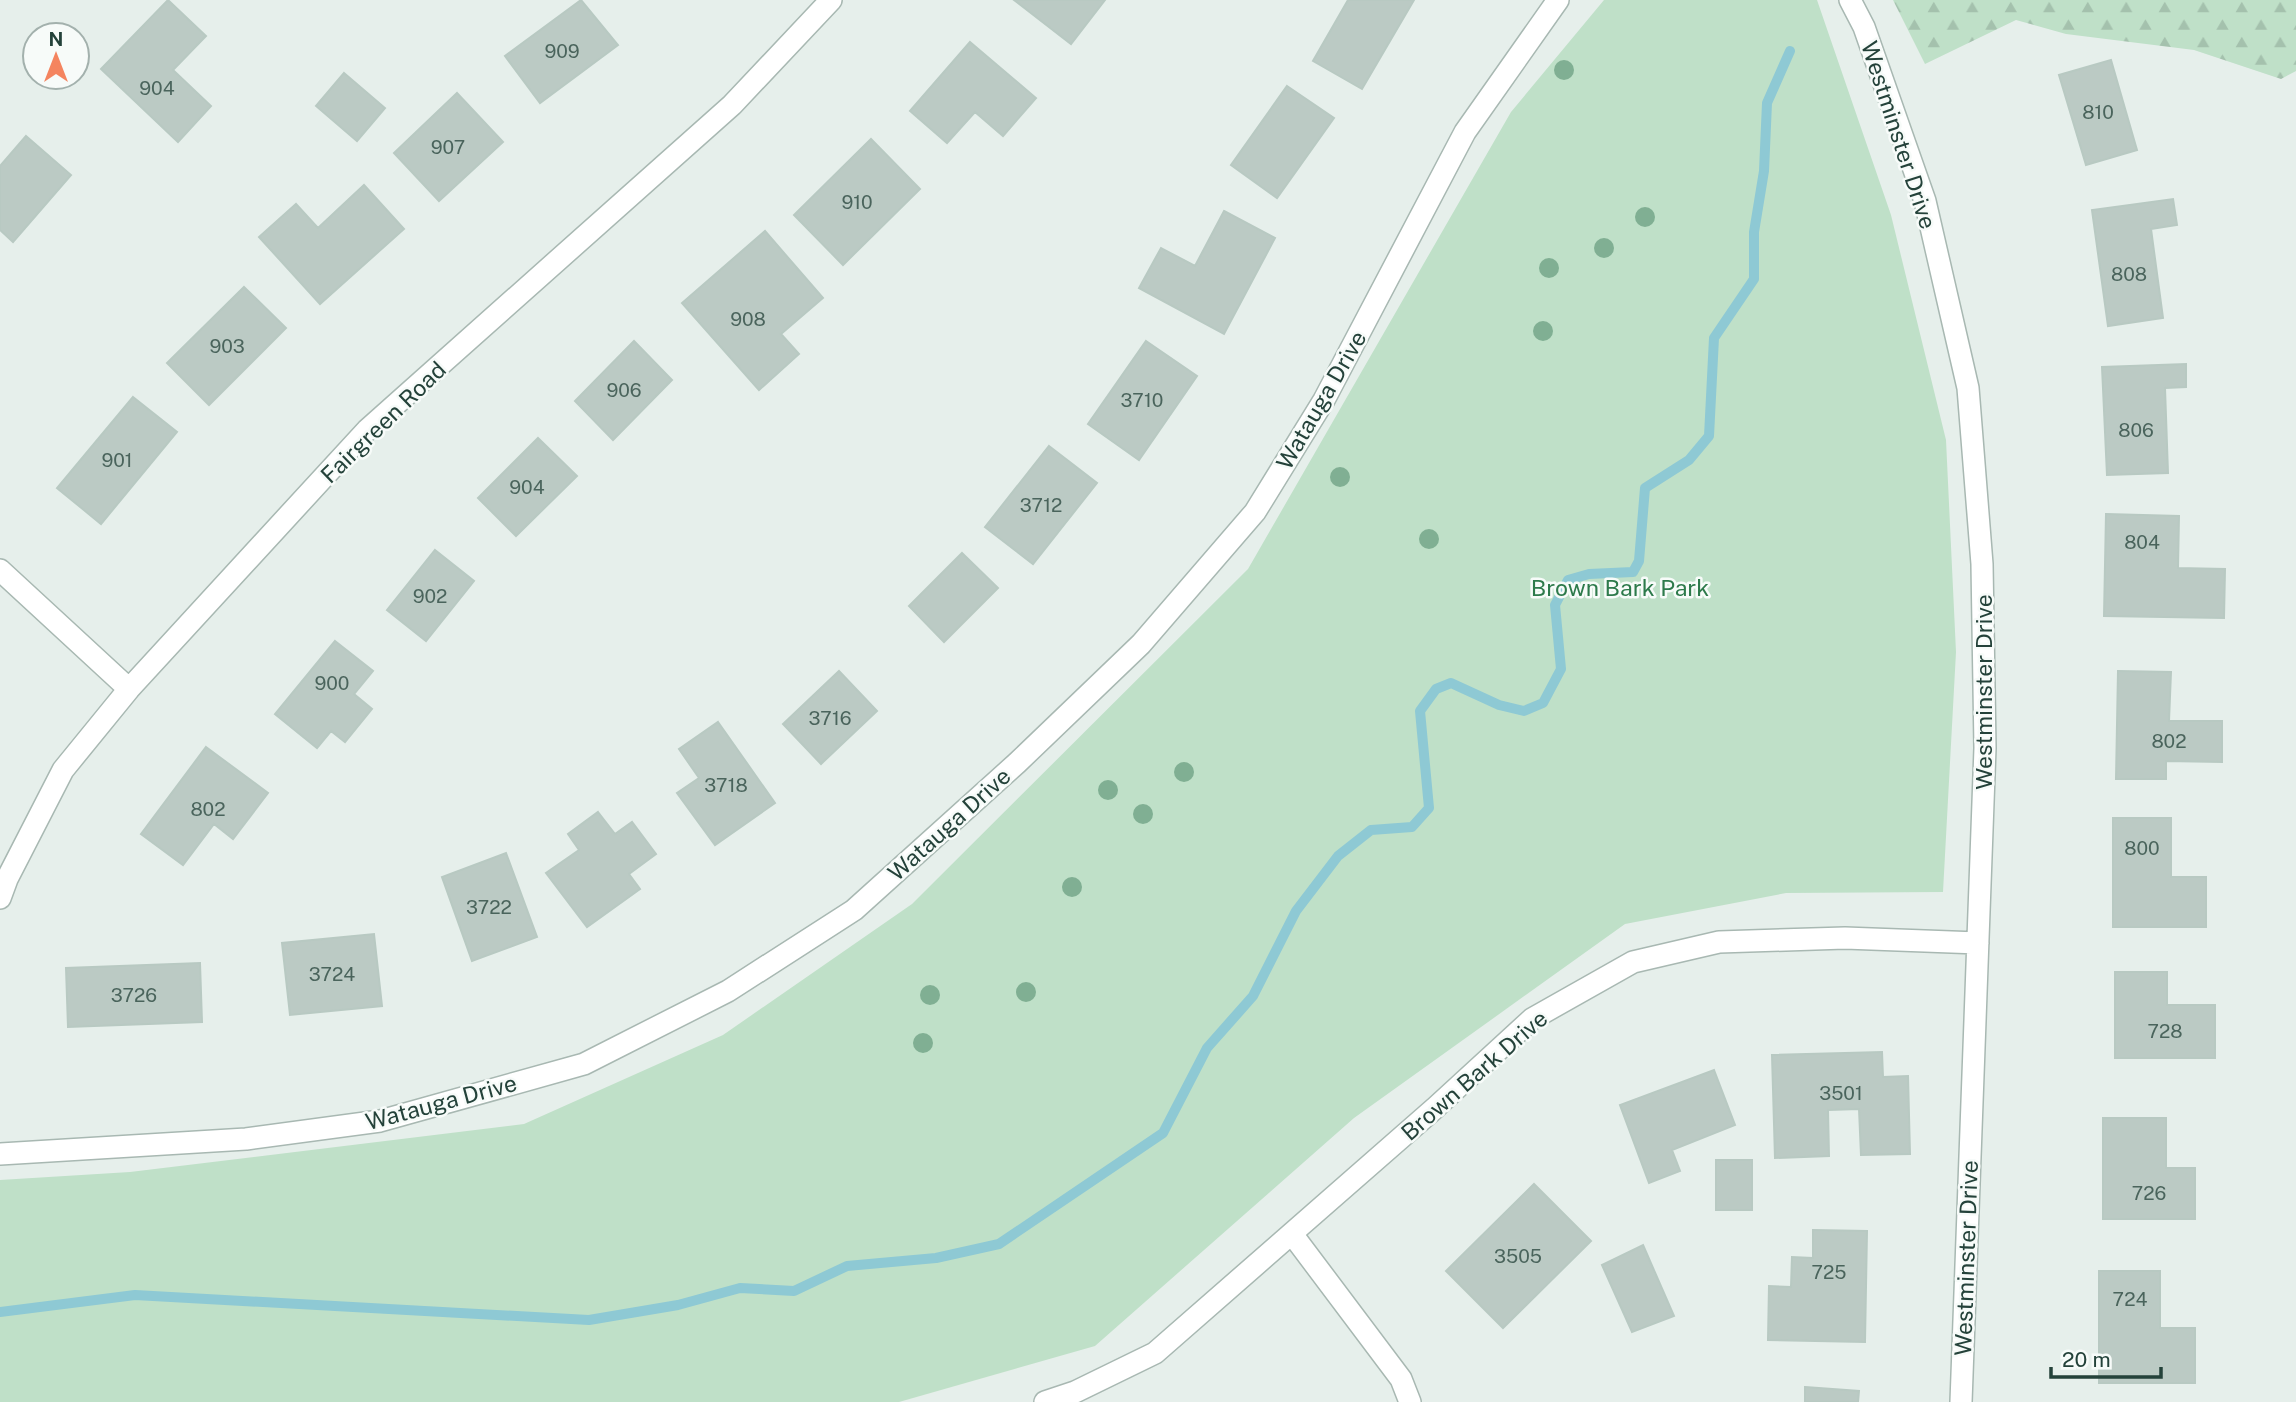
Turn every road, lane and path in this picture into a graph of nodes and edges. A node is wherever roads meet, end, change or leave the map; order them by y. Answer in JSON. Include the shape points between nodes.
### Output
{"nodes":[{"id":1,"x":831,"y":0,"type":"edge"},
{"id":2,"x":1558,"y":0,"type":"edge"},
{"id":3,"x":1850,"y":0,"type":"edge"},
{"id":4,"x":0,"y":570,"type":"edge"},
{"id":5,"x":129,"y":689,"type":"junction"},
{"id":6,"x":0,"y":898,"type":"edge"},
{"id":7,"x":1978,"y":943,"type":"junction"},
{"id":8,"x":0,"y":1154,"type":"edge"},
{"id":9,"x":1292,"y":1234,"type":"junction"},
{"id":10,"x":1045,"y":1402,"type":"edge"},
{"id":11,"x":1410,"y":1402,"type":"edge"},
{"id":12,"x":1961,"y":1402,"type":"edge"}],
"edges":[{"from":1,"to":5,"type":"street","name":"Fairgreen Road","via":[[732,105],[368,430]]},
{"from":2,"to":8,"type":"street","name":"Watauga Drive","via":[[1465,132],[1324,400],[1255,512],[1141,644],[855,910],[728,991],[583,1064],[380,1121],[246,1139]]},
{"from":3,"to":7,"type":"street","name":"Westminster Drive","via":[[1864,27],[1925,201],[1968,388],[1982,564],[1985,748]]},
{"from":4,"to":5,"type":"street"},
{"from":5,"to":6,"type":"street","name":"Fairgreen Road","via":[[63,770]]},
{"from":7,"to":9,"type":"street","name":"Brown Bark Drive","via":[[1719,942],[1633,962],[1532,1020]]},
{"from":7,"to":12,"type":"street","name":"Westminster Drive"},
{"from":9,"to":10,"type":"street","name":"Brown Bark Drive","via":[[1154,1353]]},
{"from":9,"to":11,"type":"street","via":[[1401,1379]]}]}
